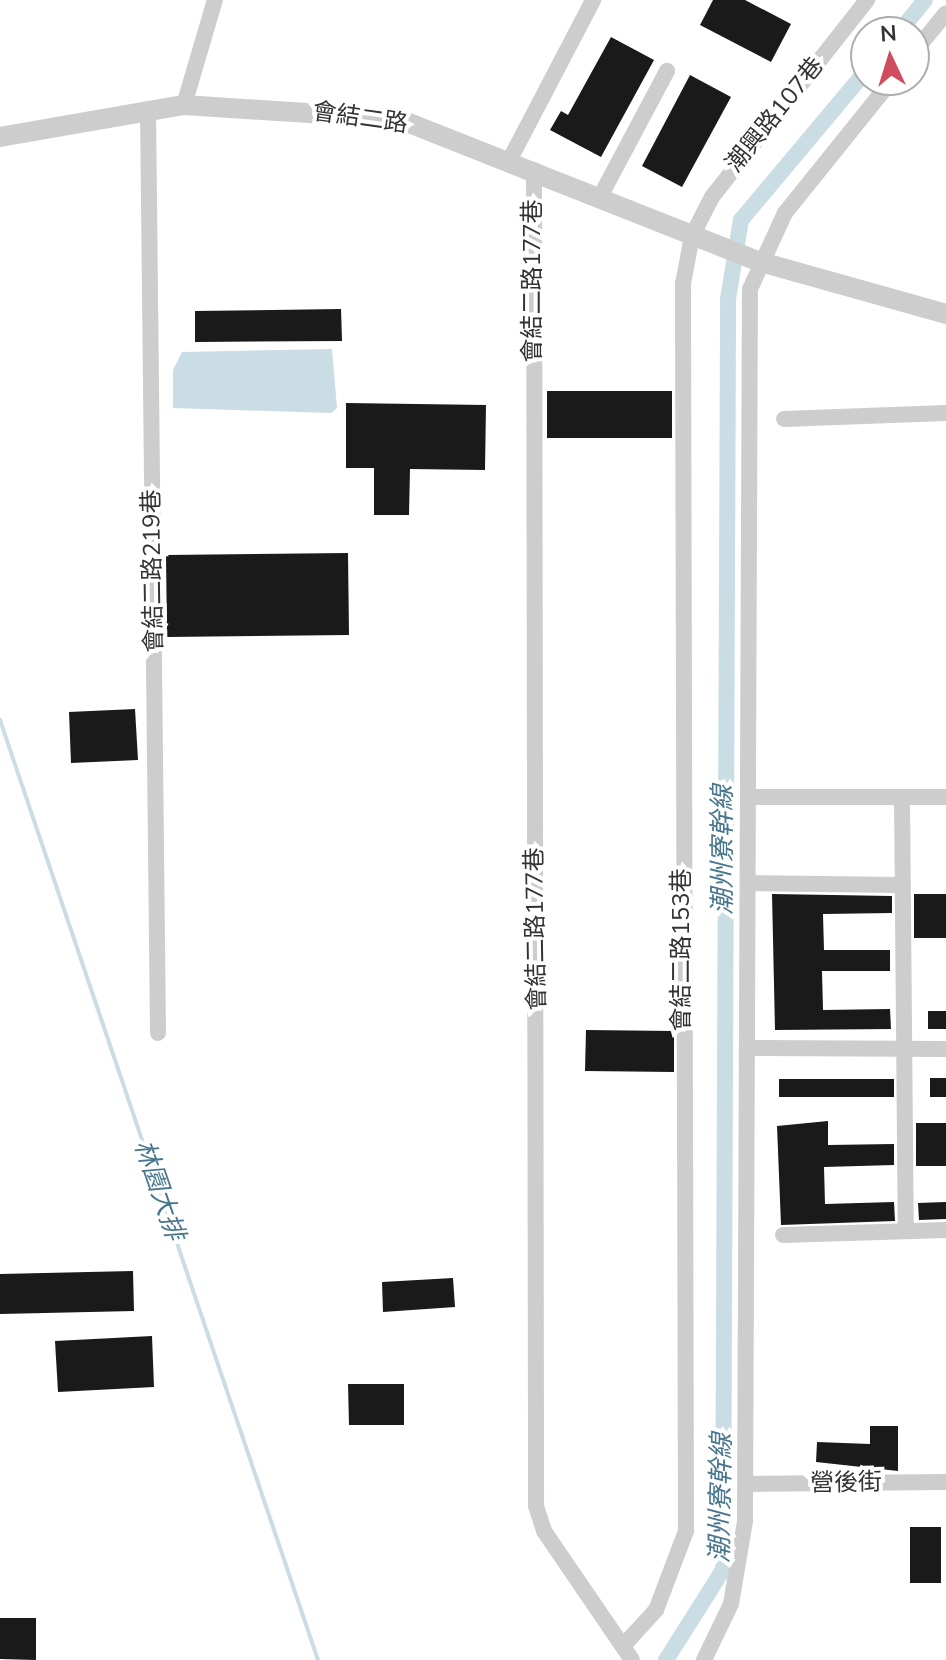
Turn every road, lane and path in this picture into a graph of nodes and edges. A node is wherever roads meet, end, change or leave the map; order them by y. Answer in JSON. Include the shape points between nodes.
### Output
{"nodes":[{"id":1,"x":215,"y":0,"type":"edge"},
{"id":2,"x":593,"y":0,"type":"edge"},
{"id":3,"x":867,"y":0,"type":"edge"},
{"id":4,"x":946,"y":13,"type":"edge"},
{"id":5,"x":930,"y":32,"type":"edge"},
{"id":6,"x":667,"y":71,"type":"dead end"},
{"id":7,"x":879,"y":96,"type":"edge"},
{"id":8,"x":184,"y":105,"type":"junction"},
{"id":9,"x":148,"y":109,"type":"junction"},
{"id":10,"x":0,"y":137,"type":"edge"},
{"id":11,"x":509,"y":161,"type":"junction"},
{"id":12,"x":534,"y":170,"type":"junction"},
{"id":13,"x":600,"y":197,"type":"junction"},
{"id":14,"x":696,"y":237,"type":"junction"},
{"id":15,"x":757,"y":261,"type":"junction"},
{"id":16,"x":946,"y":314,"type":"edge"},
{"id":17,"x":946,"y":413,"type":"edge"},
{"id":18,"x":784,"y":419,"type":"dead end"},
{"id":19,"x":749,"y":797,"type":"junction"},
{"id":20,"x":902,"y":797,"type":"junction"},
{"id":21,"x":946,"y":797,"type":"edge"},
{"id":22,"x":749,"y":883,"type":"junction"},
{"id":23,"x":900,"y":885,"type":"junction"},
{"id":24,"x":158,"y":1033,"type":"dead end"},
{"id":25,"x":749,"y":1048,"type":"junction"},
{"id":26,"x":903,"y":1049,"type":"junction"},
{"id":27,"x":946,"y":1049,"type":"edge"},
{"id":28,"x":906,"y":1230,"type":"junction"},
{"id":29,"x":946,"y":1230,"type":"edge"},
{"id":30,"x":783,"y":1235,"type":"dead end"},
{"id":31,"x":946,"y":1482,"type":"edge"},
{"id":32,"x":746,"y":1484,"type":"junction"},
{"id":33,"x":627,"y":1653,"type":"edge"},
{"id":34,"x":704,"y":1660,"type":"edge"}],
"edges":[{"from":1,"to":8,"type":"street"},
{"from":2,"to":11,"type":"street"},
{"from":3,"to":14,"type":"street","name":"潮興路107巷","via":[[725,176]]},
{"from":4,"to":5,"type":"street"},
{"from":6,"to":13,"type":"street"},
{"from":7,"to":15,"type":"street","via":[[785,213]]},
{"from":8,"to":9,"type":"street","name":"會結二路"},
{"from":8,"to":11,"type":"street","name":"會結二路","via":[[399,119]]},
{"from":9,"to":10,"type":"street","name":"會結二路"},
{"from":9,"to":24,"type":"street","name":"會結二路219巷"},
{"from":11,"to":12,"type":"street","name":"會結二路"},
{"from":12,"to":13,"type":"street","name":"會結二路"},
{"from":12,"to":33,"type":"street","name":"會結二路177巷","via":[[536,1506],[544,1531]]},
{"from":13,"to":14,"type":"street","name":"會結二路"},
{"from":14,"to":15,"type":"street","name":"會結二路"},
{"from":14,"to":33,"type":"street","name":"會結二路153巷","via":[[683,284],[680,633],[686,1531],[656,1610]]},
{"from":15,"to":16,"type":"street"},
{"from":15,"to":19,"type":"street","via":[[750,289]]},
{"from":17,"to":18,"type":"street"},
{"from":19,"to":20,"type":"street"},
{"from":19,"to":22,"type":"street"},
{"from":20,"to":21,"type":"street"},
{"from":20,"to":23,"type":"street"},
{"from":22,"to":23,"type":"street"},
{"from":22,"to":25,"type":"street"},
{"from":23,"to":26,"type":"street"},
{"from":25,"to":26,"type":"street"},
{"from":25,"to":32,"type":"street"},
{"from":26,"to":27,"type":"street"},
{"from":26,"to":28,"type":"street"},
{"from":28,"to":29,"type":"street"},
{"from":28,"to":30,"type":"street"},
{"from":31,"to":32,"type":"street","name":"營後街"},
{"from":32,"to":34,"type":"street","via":[[733,1593]]}]}
